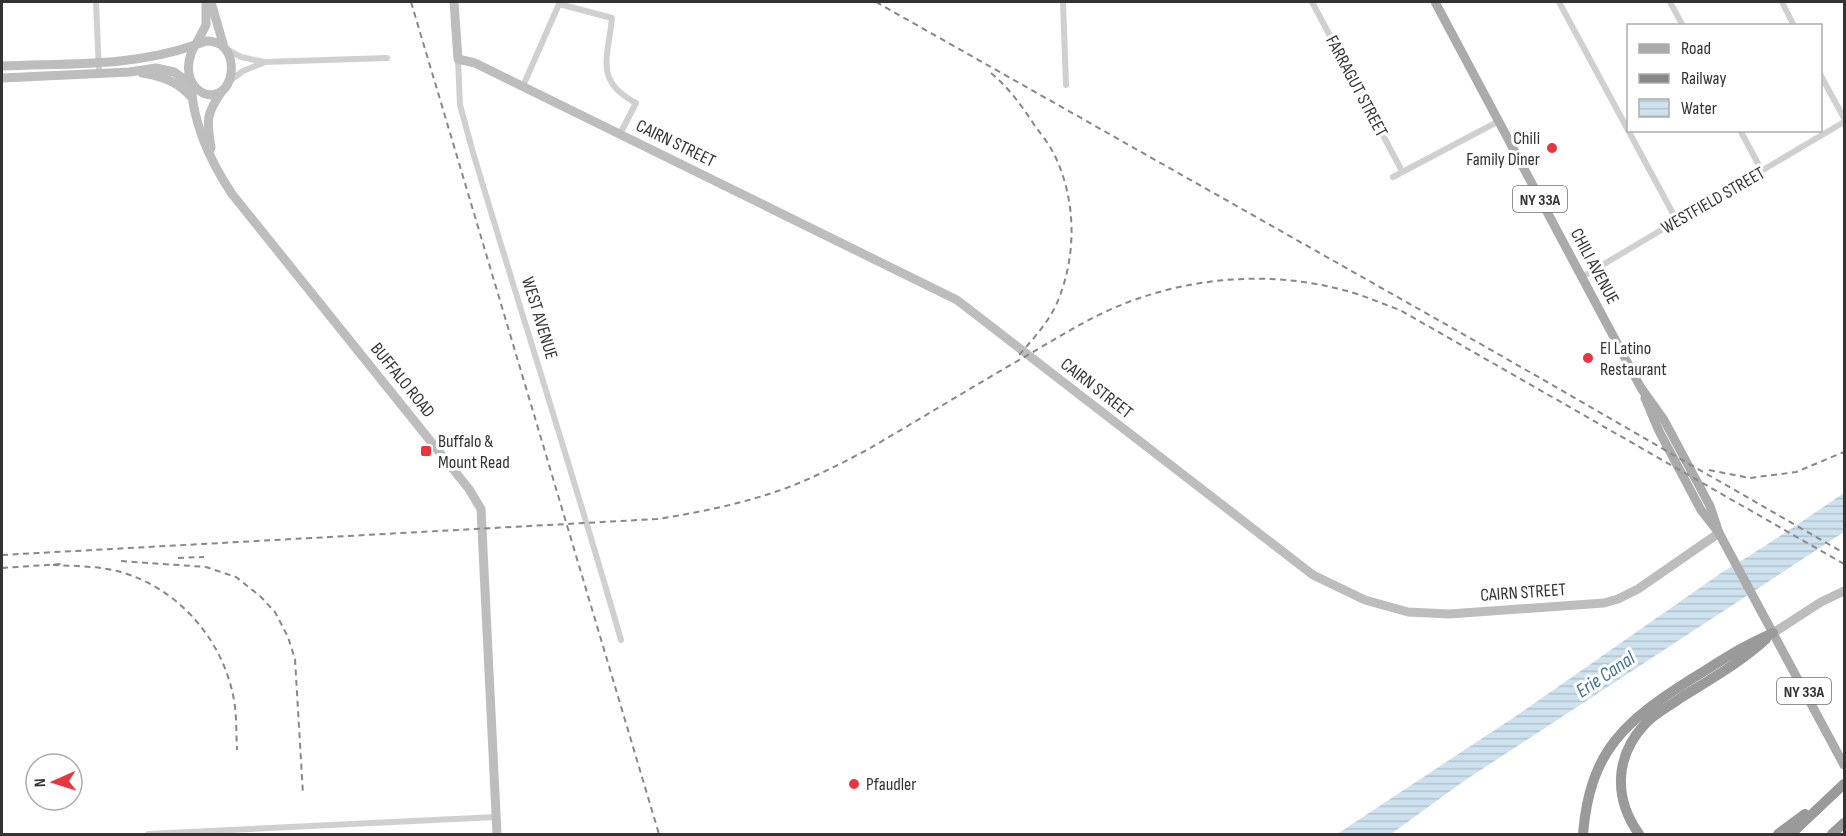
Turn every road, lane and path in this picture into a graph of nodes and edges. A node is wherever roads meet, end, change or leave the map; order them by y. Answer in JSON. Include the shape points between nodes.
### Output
{"nodes":[{"id":1,"x":96,"y":2,"type":"edge"},
{"id":2,"x":206,"y":2,"type":"edge"},
{"id":3,"x":212,"y":2,"type":"edge"},
{"id":4,"x":454,"y":2,"type":"edge"},
{"id":5,"x":1063,"y":2,"type":"edge"},
{"id":6,"x":1312,"y":2,"type":"edge"},
{"id":7,"x":1435,"y":2,"type":"edge"},
{"id":8,"x":1559,"y":2,"type":"edge"},
{"id":9,"x":1670,"y":2,"type":"edge"},
{"id":10,"x":1782,"y":2,"type":"edge"},
{"id":11,"x":1682,"y":24,"type":"edge"},
{"id":12,"x":1793,"y":24,"type":"edge"},
{"id":13,"x":195,"y":45,"type":"junction"},
{"id":14,"x":224,"y":48,"type":"junction"},
{"id":15,"x":387,"y":58,"type":"dead end"},
{"id":16,"x":458,"y":59,"type":"junction"},
{"id":17,"x":98,"y":62,"type":"junction"},
{"id":18,"x":264,"y":62,"type":"junction"},
{"id":19,"x":2,"y":66,"type":"edge"},
{"id":20,"x":99,"y":72,"type":"junction"},
{"id":21,"x":130,"y":72,"type":"junction"},
{"id":22,"x":1822,"y":76,"type":"edge"},
{"id":23,"x":2,"y":78,"type":"edge"},
{"id":24,"x":191,"y":84,"type":"junction"},
{"id":25,"x":1066,"y":85,"type":"dead end"},
{"id":26,"x":226,"y":86,"type":"junction"},
{"id":27,"x":523,"y":86,"type":"junction"},
{"id":28,"x":192,"y":98,"type":"junction"},
{"id":29,"x":1845,"y":120,"type":"edge"},
{"id":30,"x":1498,"y":121,"type":"junction"},
{"id":31,"x":1627,"y":128,"type":"edge"},
{"id":32,"x":1629,"y":132,"type":"edge"},
{"id":33,"x":1741,"y":132,"type":"edge"},
{"id":34,"x":620,"y":134,"type":"junction"},
{"id":35,"x":212,"y":157,"type":"junction"},
{"id":36,"x":1402,"y":171,"type":"junction"},
{"id":37,"x":1762,"y":171,"type":"junction"},
{"id":38,"x":1393,"y":177,"type":"dead end"},
{"id":39,"x":1677,"y":221,"type":"junction"},
{"id":40,"x":1582,"y":277,"type":"junction"},
{"id":41,"x":1719,"y":533,"type":"junction"},
{"id":42,"x":1845,"y":591,"type":"edge"},
{"id":43,"x":1773,"y":633,"type":"junction"},
{"id":44,"x":621,"y":640,"type":"dead end"},
{"id":45,"x":1845,"y":765,"type":"edge"},
{"id":46,"x":1845,"y":784,"type":"edge"},
{"id":47,"x":1832,"y":795,"type":"junction"},
{"id":48,"x":496,"y":817,"type":"junction"},
{"id":49,"x":1845,"y":823,"type":"edge"},
{"id":50,"x":148,"y":834,"type":"edge"},
{"id":51,"x":496,"y":834,"type":"edge"},
{"id":52,"x":1583,"y":834,"type":"edge"},
{"id":53,"x":1639,"y":834,"type":"edge"},
{"id":54,"x":1778,"y":834,"type":"edge"},
{"id":55,"x":1791,"y":834,"type":"edge"},
{"id":56,"x":1832,"y":834,"type":"edge"}],
"edges":[{"from":1,"to":17,"type":"street"},
{"from":2,"to":13,"type":"main road","via":[[206,25]]},
{"from":3,"to":14,"type":"main road"},
{"from":4,"to":16,"type":"main road","name":"WEST AVENUE"},
{"from":5,"to":25,"type":"street"},
{"from":6,"to":36,"type":"street","name":"FARRAGUT STREET"},
{"from":7,"to":30,"type":"main road","name":"CHILI AVENUE","number":"NY 33A"},
{"from":8,"to":31,"type":"street"},
{"from":9,"to":11,"type":"street"},
{"from":10,"to":12,"type":"street"},
{"from":13,"to":14,"type":"main road","via":[[211,41]]},
{"from":13,"to":17,"type":"main road","via":[[152,58]]},
{"from":13,"to":24,"type":"main road","via":[[188,66]]},
{"from":14,"to":18,"type":"street"},
{"from":14,"to":26,"type":"main road","via":[[231,64]]},
{"from":15,"to":18,"type":"street"},
{"from":16,"to":27,"type":"main road","name":"CAIRN STREET"},
{"from":16,"to":44,"type":"street","name":"WEST AVENUE","via":[[460,105],[472,149]]},
{"from":17,"to":19,"type":"main road"},
{"from":17,"to":20,"type":"street"},
{"from":18,"to":26,"type":"street","via":[[243,71]]},
{"from":20,"to":21,"type":"main road"},
{"from":20,"to":23,"type":"main road"},
{"from":21,"to":24,"type":"main road","via":[[163,69]]},
{"from":21,"to":28,"type":"main road","via":[[166,78]]},
{"from":22,"to":29,"type":"street"},
{"from":24,"to":26,"type":"main road","via":[[204,94],[213,95]]},
{"from":24,"to":28,"type":"main road","name":"BUFFALO ROAD"},
{"from":26,"to":35,"type":"main road","name":"BUFFALO ROAD","via":[[208,113]]},
{"from":27,"to":34,"type":"main road","name":"CAIRN STREET"},
{"from":27,"to":34,"type":"street","via":[[559,4],[612,18],[609,79],[616,91],[636,104]]},
{"from":28,"to":35,"type":"main road","name":"BUFFALO ROAD","via":[[200,134]]},
{"from":29,"to":37,"type":"street","name":"WESTFIELD STREET"},
{"from":30,"to":36,"type":"street"},
{"from":30,"to":40,"type":"main road","name":"CHILI AVENUE","number":"NY 33A"},
{"from":32,"to":39,"type":"street"},
{"from":33,"to":37,"type":"street"},
{"from":34,"to":41,"type":"main road","name":"CAIRN STREET","via":[[957,300],[1313,575],[1365,600],[1408,612],[1449,614],[1604,603],[1638,589]]},
{"from":35,"to":48,"type":"main road","name":"BUFFALO ROAD","via":[[237,202],[478,502],[482,518]]},
{"from":36,"to":38,"type":"street"},
{"from":37,"to":39,"type":"street","name":"WESTFIELD STREET"},
{"from":39,"to":40,"type":"street","name":"WESTFIELD STREET"},
{"from":40,"to":41,"type":"main road","name":"CHILI AVENUE","number":"NY 33A","via":[[1701,510]]},
{"from":41,"to":43,"type":"main road","name":"CHILI AVENUE","number":"NY 33A"},
{"from":42,"to":43,"type":"main road"},
{"from":43,"to":45,"type":"main road","name":"CHILI AVENUE","number":"NY 33A"},
{"from":43,"to":52,"type":"highway","via":[[1748,643],[1654,703],[1624,730],[1596,773],[1585,808]]},
{"from":43,"to":53,"type":"highway","via":[[1752,652],[1658,713],[1636,735],[1626,752],[1621,792]]},
{"from":46,"to":47,"type":"highway"},
{"from":47,"to":54,"type":"highway"},
{"from":47,"to":55,"type":"highway"},
{"from":48,"to":50,"type":"street"},
{"from":48,"to":51,"type":"main road","name":"BUFFALO ROAD"},
{"from":49,"to":56,"type":"highway"}]}
